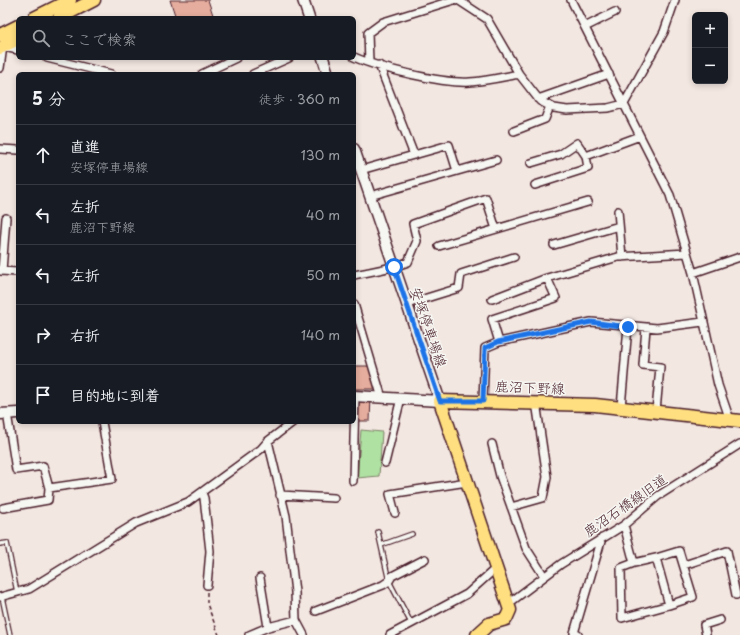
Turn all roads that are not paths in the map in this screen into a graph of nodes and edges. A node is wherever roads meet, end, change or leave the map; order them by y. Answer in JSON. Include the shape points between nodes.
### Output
{"nodes":[{"id":1,"x":70,"y":0,"type":"edge"},
{"id":2,"x":94,"y":0,"type":"edge"},
{"id":3,"x":303,"y":0,"type":"edge"},
{"id":4,"x":454,"y":0,"type":"edge"},
{"id":5,"x":458,"y":0,"type":"edge"},
{"id":6,"x":571,"y":0,"type":"edge"},
{"id":7,"x":675,"y":0,"type":"edge"},
{"id":8,"x":615,"y":12,"type":"dead end"},
{"id":9,"x":38,"y":16,"type":"edge"},
{"id":10,"x":63,"y":16,"type":"edge"},
{"id":11,"x":306,"y":16,"type":"edge"},
{"id":12,"x":585,"y":27,"type":"junction"},
{"id":13,"x":16,"y":28,"type":"edge"},
{"id":14,"x":16,"y":40,"type":"edge"},
{"id":15,"x":1,"y":44,"type":"edge"},
{"id":16,"x":16,"y":49,"type":"edge"},
{"id":17,"x":356,"y":58,"type":"edge"},
{"id":18,"x":55,"y":60,"type":"edge"},
{"id":19,"x":232,"y":60,"type":"edge"},
{"id":20,"x":284,"y":60,"type":"edge"},
{"id":21,"x":323,"y":60,"type":"edge"},
{"id":22,"x":369,"y":62,"type":"junction"},
{"id":23,"x":379,"y":65,"type":"junction"},
{"id":24,"x":0,"y":68,"type":"edge"},
{"id":25,"x":103,"y":72,"type":"edge"},
{"id":26,"x":206,"y":72,"type":"edge"},
{"id":27,"x":258,"y":72,"type":"edge"},
{"id":28,"x":326,"y":72,"type":"edge"},
{"id":29,"x":519,"y":74,"type":"junction"},
{"id":30,"x":609,"y":74,"type":"junction"},
{"id":31,"x":538,"y":99,"type":"junction"},
{"id":32,"x":624,"y":104,"type":"junction"},
{"id":33,"x":550,"y":106,"type":"junction"},
{"id":34,"x":514,"y":131,"type":"dead end"},
{"id":35,"x":640,"y":136,"type":"junction"},
{"id":36,"x":0,"y":150,"type":"edge"},
{"id":37,"x":16,"y":150,"type":"edge"},
{"id":38,"x":356,"y":155,"type":"edge"},
{"id":39,"x":414,"y":156,"type":"junction"},
{"id":40,"x":586,"y":156,"type":"junction"},
{"id":41,"x":496,"y":160,"type":"dead end"},
{"id":42,"x":531,"y":163,"type":"dead end"},
{"id":43,"x":361,"y":170,"type":"junction"},
{"id":44,"x":457,"y":170,"type":"junction"},
{"id":45,"x":536,"y":185,"type":"dead end"},
{"id":46,"x":370,"y":196,"type":"junction"},
{"id":47,"x":588,"y":202,"type":"dead end"},
{"id":48,"x":618,"y":211,"type":"dead end"},
{"id":49,"x":6,"y":218,"type":"dead end"},
{"id":50,"x":619,"y":226,"type":"junction"},
{"id":51,"x":496,"y":229,"type":"junction"},
{"id":52,"x":554,"y":245,"type":"dead end"},
{"id":53,"x":439,"y":246,"type":"dead end"},
{"id":54,"x":687,"y":253,"type":"junction"},
{"id":55,"x":514,"y":257,"type":"dead end"},
{"id":56,"x":622,"y":257,"type":"junction"},
{"id":57,"x":740,"y":257,"type":"edge"},
{"id":58,"x":394,"y":267,"type":"junction"},
{"id":59,"x":1,"y":271,"type":"edge"},
{"id":60,"x":16,"y":272,"type":"edge"},
{"id":61,"x":356,"y":274,"type":"edge"},
{"id":62,"x":693,"y":274,"type":"junction"},
{"id":63,"x":547,"y":278,"type":"junction"},
{"id":64,"x":492,"y":299,"type":"dead end"},
{"id":65,"x":406,"y":304,"type":"junction"},
{"id":66,"x":356,"y":310,"type":"edge"},
{"id":67,"x":703,"y":322,"type":"junction"},
{"id":68,"x":628,"y":327,"type":"junction"},
{"id":69,"x":646,"y":328,"type":"junction"},
{"id":70,"x":498,"y":342,"type":"junction"},
{"id":71,"x":356,"y":396,"type":"edge"},
{"id":72,"x":382,"y":398,"type":"junction"},
{"id":73,"x":401,"y":398,"type":"junction"},
{"id":74,"x":440,"y":401,"type":"junction"},
{"id":75,"x":483,"y":401,"type":"junction"},
{"id":76,"x":536,"y":402,"type":"junction"},
{"id":77,"x":621,"y":407,"type":"junction"},
{"id":78,"x":656,"y":411,"type":"junction"},
{"id":79,"x":16,"y":412,"type":"edge"},
{"id":80,"x":4,"y":414,"type":"edge"},
{"id":81,"x":735,"y":421,"type":"edge"},
{"id":82,"x":102,"y":424,"type":"edge"},
{"id":83,"x":290,"y":424,"type":"edge"},
{"id":84,"x":354,"y":424,"type":"edge"},
{"id":85,"x":268,"y":441,"type":"junction"},
{"id":86,"x":492,"y":444,"type":"dead end"},
{"id":87,"x":740,"y":444,"type":"edge"},
{"id":88,"x":385,"y":463,"type":"dead end"},
{"id":89,"x":353,"y":481,"type":"dead end"},
{"id":90,"x":467,"y":482,"type":"junction"},
{"id":91,"x":49,"y":488,"type":"junction"},
{"id":92,"x":202,"y":493,"type":"junction"},
{"id":93,"x":280,"y":495,"type":"junction"},
{"id":94,"x":334,"y":498,"type":"dead end"},
{"id":95,"x":511,"y":506,"type":"junction"},
{"id":96,"x":3,"y":508,"type":"dead end"},
{"id":97,"x":395,"y":514,"type":"dead end"},
{"id":98,"x":624,"y":525,"type":"junction"},
{"id":99,"x":378,"y":532,"type":"dead end"},
{"id":100,"x":412,"y":534,"type":"dead end"},
{"id":101,"x":602,"y":538,"type":"junction"},
{"id":102,"x":0,"y":544,"type":"edge"},
{"id":103,"x":381,"y":545,"type":"junction"},
{"id":104,"x":656,"y":558,"type":"junction"},
{"id":105,"x":425,"y":560,"type":"dead end"},
{"id":106,"x":634,"y":563,"type":"junction"},
{"id":107,"x":684,"y":565,"type":"junction"},
{"id":108,"x":496,"y":568,"type":"junction"},
{"id":109,"x":544,"y":576,"type":"junction"},
{"id":110,"x":260,"y":578,"type":"dead end"},
{"id":111,"x":389,"y":581,"type":"junction"},
{"id":112,"x":208,"y":585,"type":"road end"},
{"id":113,"x":17,"y":593,"type":"junction"},
{"id":114,"x":736,"y":595,"type":"dead end"},
{"id":115,"x":1,"y":597,"type":"edge"},
{"id":116,"x":508,"y":604,"type":"junction"},
{"id":117,"x":669,"y":605,"type":"junction"},
{"id":118,"x":316,"y":611,"type":"dead end"},
{"id":119,"x":296,"y":620,"type":"junction"},
{"id":120,"x":720,"y":620,"type":"dead end"},
{"id":121,"x":411,"y":623,"type":"junction"},
{"id":122,"x":268,"y":627,"type":"junction"},
{"id":123,"x":10,"y":635,"type":"edge"},
{"id":124,"x":249,"y":635,"type":"edge"},
{"id":125,"x":304,"y":635,"type":"edge"},
{"id":126,"x":390,"y":635,"type":"edge"},
{"id":127,"x":477,"y":635,"type":"edge"},
{"id":128,"x":578,"y":635,"type":"edge"},
{"id":129,"x":706,"y":635,"type":"edge"}],
"edges":[{"from":1,"to":9,"type":"main road"},
{"from":2,"to":10,"type":"main road"},
{"from":3,"to":11,"type":"main road"},
{"from":4,"to":22,"type":"street","via":[[383,22],[368,33]]},
{"from":5,"to":29,"type":"street","via":[[487,19]]},
{"from":6,"to":12,"type":"street"},
{"from":7,"to":32,"type":"street","via":[[664,32]]},
{"from":8,"to":12,"type":"street"},
{"from":12,"to":30,"type":"street"},
{"from":13,"to":15,"type":"main road"},
{"from":14,"to":15,"type":"main road"},
{"from":15,"to":16,"type":"street"},
{"from":15,"to":24,"type":"street"},
{"from":17,"to":22,"type":"street"},
{"from":18,"to":25,"type":"street"},
{"from":19,"to":26,"type":"street"},
{"from":20,"to":27,"type":"street"},
{"from":21,"to":28,"type":"main road"},
{"from":22,"to":23,"type":"street"},
{"from":23,"to":29,"type":"street","via":[[449,82],[470,82]]},
{"from":23,"to":39,"type":"street"},
{"from":29,"to":31,"type":"street"},
{"from":30,"to":31,"type":"street"},
{"from":30,"to":32,"type":"street"},
{"from":31,"to":33,"type":"street"},
{"from":32,"to":33,"type":"street","via":[[608,108],[567,110]]},
{"from":32,"to":35,"type":"street"},
{"from":33,"to":34,"type":"street","via":[[545,120]]},
{"from":35,"to":40,"type":"street"},
{"from":35,"to":54,"type":"street","via":[[670,195]]},
{"from":36,"to":37,"type":"street"},
{"from":38,"to":43,"type":"main road","name":"安塚停車場線"},
{"from":39,"to":43,"type":"street"},
{"from":39,"to":44,"type":"street","via":[[449,145]]},
{"from":40,"to":42,"type":"street","via":[[577,143],[561,154]]},
{"from":40,"to":45,"type":"street","via":[[588,168]]},
{"from":41,"to":44,"type":"street"},
{"from":43,"to":46,"type":"main road","name":"安塚停車場線"},
{"from":44,"to":46,"type":"street"},
{"from":46,"to":58,"type":"main road","name":"安塚停車場線"},
{"from":47,"to":51,"type":"street"},
{"from":48,"to":50,"type":"street"},
{"from":49,"to":59,"type":"street"},
{"from":50,"to":52,"type":"street"},
{"from":50,"to":56,"type":"street"},
{"from":51,"to":53,"type":"street"},
{"from":51,"to":58,"type":"street","via":[[486,198],[413,224],[418,241],[408,262]]},
{"from":54,"to":56,"type":"street"},
{"from":54,"to":62,"type":"street"},
{"from":55,"to":65,"type":"street","via":[[461,274],[459,288]]},
{"from":56,"to":63,"type":"street"},
{"from":57,"to":62,"type":"street"},
{"from":58,"to":61,"type":"street"},
{"from":58,"to":65,"type":"main road","name":"安塚停車場線"},
{"from":59,"to":60,"type":"street"},
{"from":62,"to":67,"type":"street"},
{"from":63,"to":64,"type":"street"},
{"from":63,"to":70,"type":"street","via":[[556,298],[492,319]]},
{"from":65,"to":74,"type":"main road","name":"安塚停車場線"},
{"from":66,"to":72,"type":"street"},
{"from":67,"to":69,"type":"street"},
{"from":67,"to":81,"type":"street","via":[[718,385]]},
{"from":68,"to":69,"type":"street"},
{"from":68,"to":70,"type":"street","via":[[591,322]]},
{"from":68,"to":77,"type":"street"},
{"from":69,"to":78,"type":"street","via":[[643,365],[660,367]]},
{"from":70,"to":75,"type":"street","via":[[485,348]]},
{"from":71,"to":72,"type":"main road"},
{"from":72,"to":73,"type":"main road"},
{"from":73,"to":74,"type":"main road"},
{"from":73,"to":88,"type":"street"},
{"from":74,"to":75,"type":"main road","name":"鹿沼下野線"},
{"from":74,"to":90,"type":"main road"},
{"from":75,"to":76,"type":"main road","name":"鹿沼下野線"},
{"from":76,"to":77,"type":"main road","name":"鹿沼下野線"},
{"from":76,"to":95,"type":"street","via":[[547,478],[543,498]]},
{"from":77,"to":78,"type":"main road","name":"鹿沼下野線"},
{"from":78,"to":81,"type":"main road","name":"鹿沼下野線"},
{"from":79,"to":80,"type":"main road"},
{"from":80,"to":91,"type":"street","via":[[16,470],[43,466]]},
{"from":82,"to":91,"type":"street","via":[[112,479]]},
{"from":83,"to":85,"type":"street"},
{"from":84,"to":89,"type":"street"},
{"from":85,"to":92,"type":"street"},
{"from":85,"to":93,"type":"street"},
{"from":86,"to":95,"type":"street"},
{"from":87,"to":98,"type":"street","name":"鹿沼石橋線旧道","via":[[658,496]]},
{"from":90,"to":97,"type":"street","via":[[390,494]]},
{"from":90,"to":108,"type":"main road"},
{"from":91,"to":96,"type":"street","via":[[48,500]]},
{"from":92,"to":112,"type":"street","via":[[210,551]]},
{"from":92,"to":113,"type":"street","via":[[188,502],[136,523],[38,584]]},
{"from":93,"to":94,"type":"street"},
{"from":93,"to":119,"type":"street","via":[[286,516]]},
{"from":95,"to":109,"type":"street","via":[[526,548]]},
{"from":98,"to":101,"type":"street","name":"鹿沼石橋線旧道"},
{"from":98,"to":106,"type":"street"},
{"from":99,"to":103,"type":"lane"},
{"from":100,"to":103,"type":"lane"},
{"from":101,"to":109,"type":"street","name":"鹿沼石橋線旧道"},
{"from":101,"to":128,"type":"street","via":[[574,633]]},
{"from":102,"to":113,"type":"lane","via":[[7,543]]},
{"from":103,"to":111,"type":"lane"},
{"from":104,"to":106,"type":"street"},
{"from":104,"to":107,"type":"street","via":[[679,551]]},
{"from":104,"to":117,"type":"street"},
{"from":105,"to":111,"type":"street","via":[[392,576]]},
{"from":106,"to":117,"type":"street","via":[[621,568],[622,618]]},
{"from":107,"to":114,"type":"street","via":[[727,551]]},
{"from":107,"to":117,"type":"street","via":[[693,597]]},
{"from":108,"to":116,"type":"main road"},
{"from":108,"to":121,"type":"street","via":[[467,594]]},
{"from":109,"to":116,"type":"street","name":"鹿沼石橋線旧道"},
{"from":110,"to":122,"type":"street"},
{"from":111,"to":118,"type":"street"},
{"from":111,"to":121,"type":"lane"},
{"from":113,"to":115,"type":"street"},
{"from":115,"to":123,"type":"lane"},
{"from":116,"to":127,"type":"main road","via":[[509,614],[506,619],[489,624]]},
{"from":119,"to":122,"type":"street"},
{"from":119,"to":125,"type":"street"},
{"from":120,"to":129,"type":"street","via":[[704,625]]},
{"from":121,"to":126,"type":"street"},
{"from":122,"to":124,"type":"street"}]}
